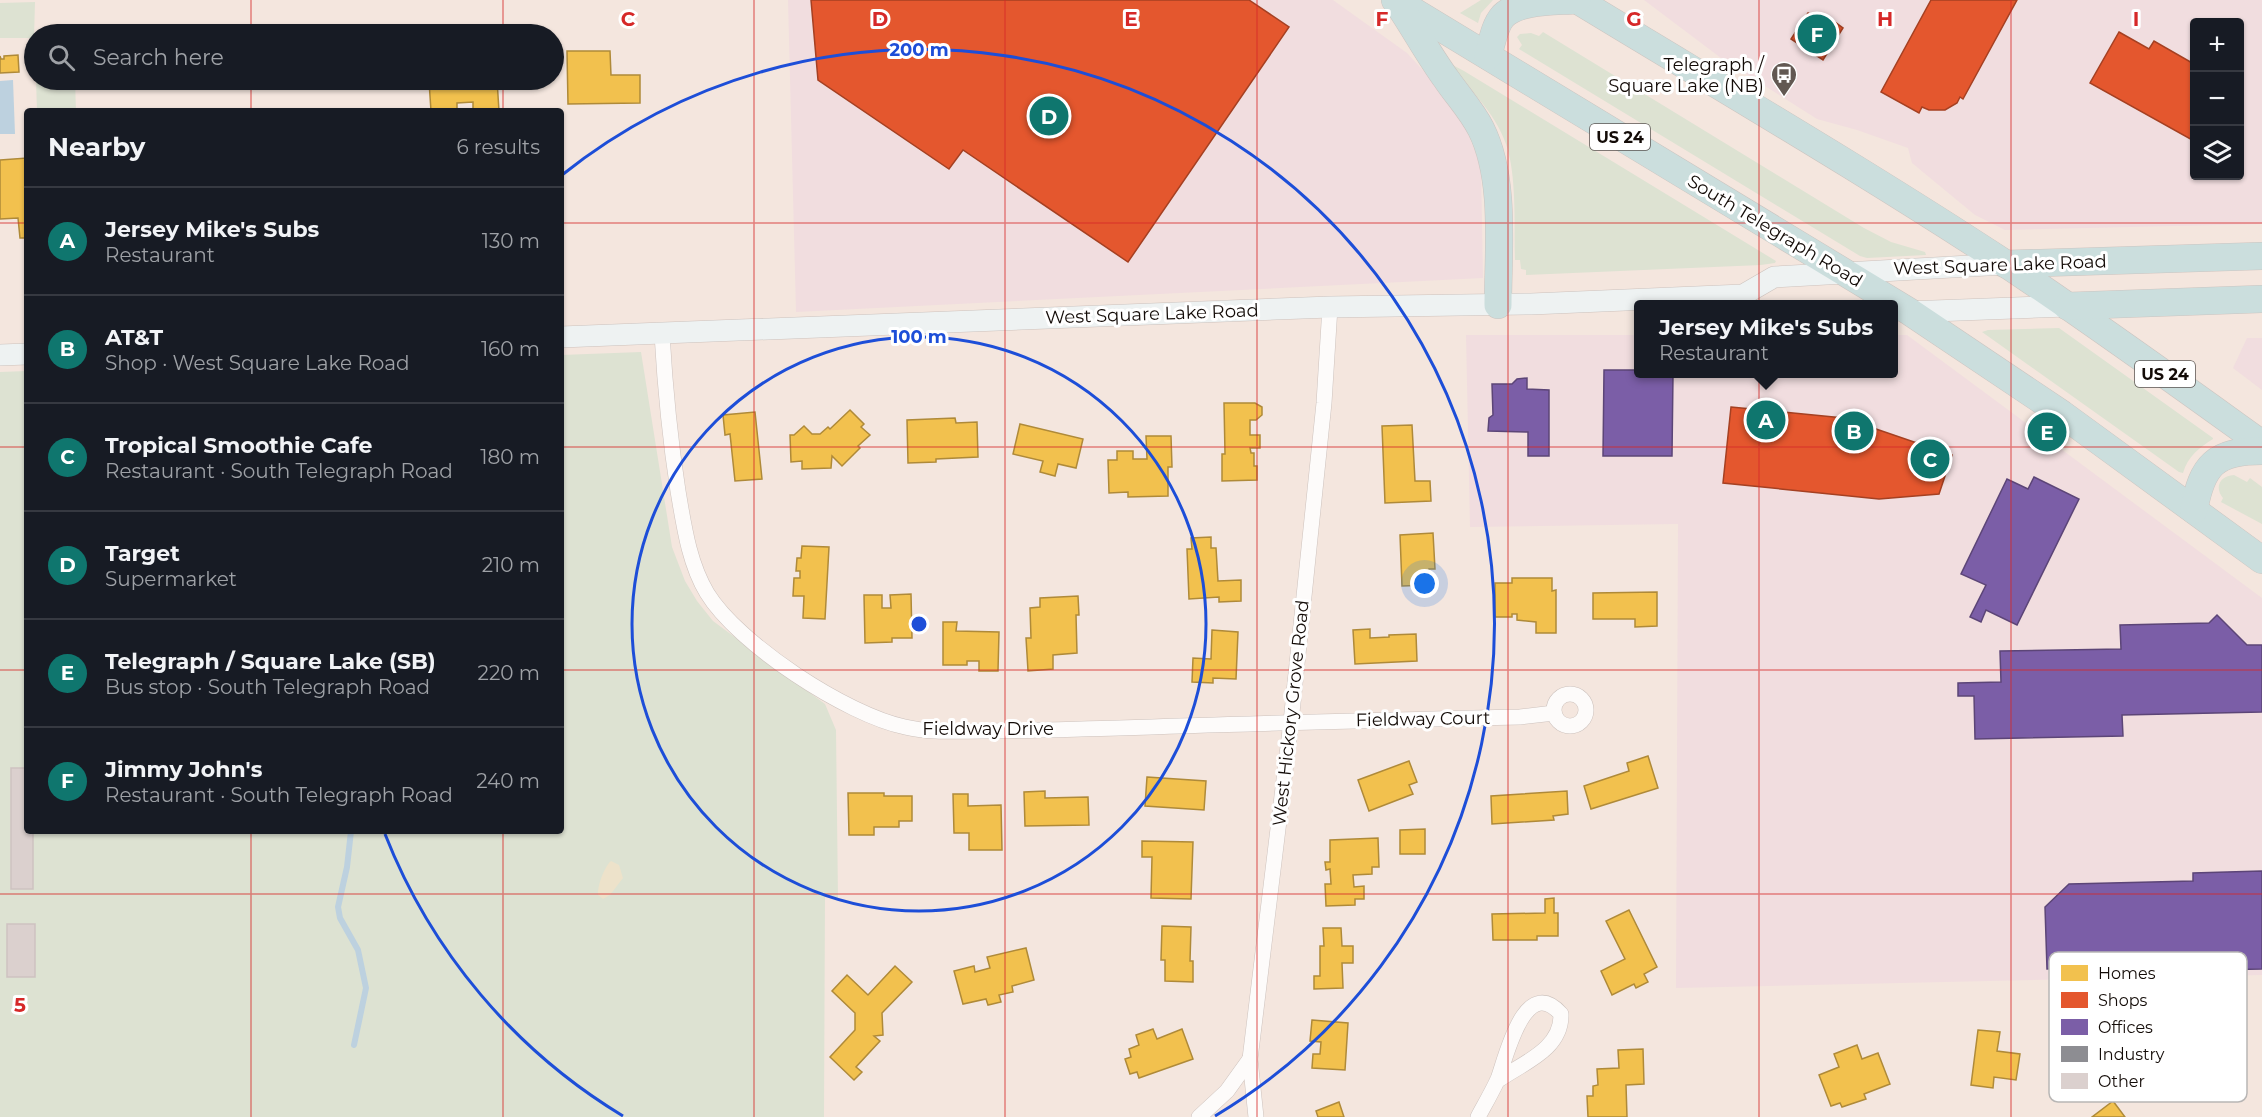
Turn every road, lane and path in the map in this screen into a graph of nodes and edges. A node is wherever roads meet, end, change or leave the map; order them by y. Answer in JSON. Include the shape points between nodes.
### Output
{"nodes":[{"id":1,"x":1396,"y":0,"type":"edge"},
{"id":2,"x":1404,"y":0,"type":"edge"},
{"id":3,"x":1577,"y":0,"type":"edge"},
{"id":4,"x":1488,"y":56,"type":"junction"},
{"id":5,"x":2262,"y":256,"type":"edge"},
{"id":6,"x":2005,"y":264,"type":"junction"},
{"id":7,"x":1844,"y":273,"type":"junction"},
{"id":8,"x":1751,"y":300,"type":"edge"},
{"id":9,"x":1883,"y":300,"type":"edge"},
{"id":10,"x":2262,"y":300,"type":"edge"},
{"id":11,"x":1634,"y":302,"type":"edge"},
{"id":12,"x":1498,"y":305,"type":"junction"},
{"id":13,"x":2067,"y":306,"type":"junction"},
{"id":14,"x":1330,"y":307,"type":"junction"},
{"id":15,"x":1902,"y":313,"type":"edge"},
{"id":16,"x":662,"y":334,"type":"junction"},
{"id":17,"x":564,"y":337,"type":"edge"},
{"id":18,"x":24,"y":354,"type":"edge"},
{"id":19,"x":0,"y":355,"type":"edge"},
{"id":20,"x":2262,"y":444,"type":"edge"},
{"id":21,"x":2262,"y":451,"type":"edge"},
{"id":22,"x":2194,"y":510,"type":"junction"},
{"id":23,"x":2262,"y":560,"type":"edge"},
{"id":24,"x":1554,"y":713,"type":"dead end"},
{"id":25,"x":1291,"y":722,"type":"junction"},
{"id":26,"x":1250,"y":1059,"type":"junction"},
{"id":27,"x":1497,"y":1081,"type":"junction"},
{"id":28,"x":1199,"y":1117,"type":"edge"},
{"id":29,"x":1257,"y":1117,"type":"edge"},
{"id":30,"x":1478,"y":1117,"type":"edge"}],
"edges":[{"from":1,"to":2,"type":"highway"},
{"from":1,"to":4,"type":"highway","name":"South Telegraph Road","number":"US 24"},
{"from":1,"to":12,"type":"highway","via":[[1471,111],[1489,148],[1497,200]]},
{"from":3,"to":4,"type":"highway","via":[[1513,8],[1496,26]]},
{"from":3,"to":6,"type":"highway","number":"US 24"},
{"from":4,"to":7,"type":"highway","name":"South Telegraph Road","number":"US 24"},
{"from":5,"to":6,"type":"highway","name":"West Square Lake Road"},
{"from":6,"to":7,"type":"street","name":"West Square Lake Road"},
{"from":6,"to":13,"type":"highway","number":"US 24"},
{"from":7,"to":8,"type":"street","name":"West Square Lake Road","via":[[1774,277]]},
{"from":7,"to":9,"type":"highway","name":"South Telegraph Road","number":"US 24"},
{"from":10,"to":13,"type":"highway"},
{"from":11,"to":12,"type":"street","name":"West Square Lake Road"},
{"from":12,"to":14,"type":"street","name":"West Square Lake Road"},
{"from":13,"to":15,"type":"street"},
{"from":13,"to":20,"type":"highway","number":"US 24"},
{"from":14,"to":16,"type":"street","name":"West Square Lake Road"},
{"from":14,"to":25,"type":"street","name":"West Hickory Grove Road","via":[[1324,403]]},
{"from":15,"to":22,"type":"highway","name":"South Telegraph Road","number":"US 24","via":[[2062,414]]},
{"from":16,"to":17,"type":"street","name":"West Square Lake Road"},
{"from":16,"to":25,"type":"street","name":"Fieldway Drive","via":[[673,461],[700,581],[737,629],[830,696],[878,720],[934,731]]},
{"from":18,"to":19,"type":"street"},
{"from":21,"to":22,"type":"highway","via":[[2241,451],[2210,465]]},
{"from":22,"to":23,"type":"highway","name":"South Telegraph Road","number":"US 24"},
{"from":24,"to":25,"type":"street","name":"Fieldway Court"},
{"from":25,"to":26,"type":"street","name":"West Hickory Grove Road"},
{"from":26,"to":28,"type":"street","via":[[1227,1092]]},
{"from":26,"to":29,"type":"street","name":"West Hickory Grove Road"},
{"from":27,"to":27,"type":"street","via":[[1545,1051],[1554,1041],[1562,1023],[1555,1007],[1534,1005],[1521,1018]]},
{"from":27,"to":30,"type":"street"}]}
